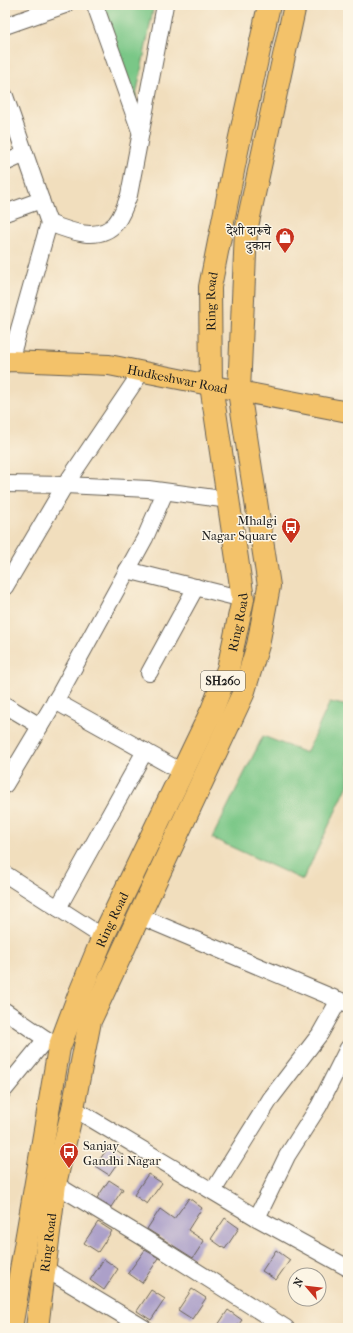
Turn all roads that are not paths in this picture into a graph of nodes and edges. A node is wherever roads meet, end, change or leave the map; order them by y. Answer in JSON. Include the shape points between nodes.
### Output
{"nodes":[{"id":1,"x":65,"y":5,"type":"edge"},
{"id":2,"x":95,"y":5,"type":"edge"},
{"id":3,"x":165,"y":5,"type":"edge"},
{"id":4,"x":269,"y":5,"type":"edge"},
{"id":5,"x":295,"y":5,"type":"edge"},
{"id":6,"x":5,"y":26,"type":"edge"},
{"id":7,"x":6,"y":102,"type":"edge"},
{"id":8,"x":141,"y":133,"type":"junction"},
{"id":9,"x":26,"y":154,"type":"junction"},
{"id":10,"x":5,"y":163,"type":"edge"},
{"id":11,"x":41,"y":200,"type":"junction"},
{"id":12,"x":5,"y":213,"type":"edge"},
{"id":13,"x":49,"y":223,"type":"junction"},
{"id":14,"x":8,"y":361,"type":"edge"},
{"id":15,"x":142,"y":371,"type":"junction"},
{"id":16,"x":212,"y":385,"type":"junction"},
{"id":17,"x":240,"y":392,"type":"junction"},
{"id":18,"x":348,"y":412,"type":"edge"},
{"id":19,"x":5,"y":484,"type":"edge"},
{"id":20,"x":64,"y":485,"type":"junction"},
{"id":21,"x":165,"y":492,"type":"junction"},
{"id":22,"x":229,"y":500,"type":"junction"},
{"id":23,"x":127,"y":570,"type":"junction"},
{"id":24,"x":5,"y":587,"type":"edge"},
{"id":25,"x":196,"y":587,"type":"junction"},
{"id":26,"x":243,"y":599,"type":"junction"},
{"id":27,"x":148,"y":673,"type":"dead end"},
{"id":28,"x":55,"y":701,"type":"junction"},
{"id":29,"x":5,"y":705,"type":"edge"},
{"id":30,"x":40,"y":726,"type":"junction"},
{"id":31,"x":145,"y":751,"type":"junction"},
{"id":32,"x":182,"y":772,"type":"junction"},
{"id":33,"x":5,"y":785,"type":"edge"},
{"id":34,"x":5,"y":874,"type":"edge"},
{"id":35,"x":58,"y":908,"type":"junction"},
{"id":36,"x":139,"y":916,"type":"junction"},
{"id":37,"x":103,"y":937,"type":"junction"},
{"id":38,"x":343,"y":1002,"type":"edge"},
{"id":39,"x":5,"y":1011,"type":"edge"},
{"id":40,"x":53,"y":1044,"type":"junction"},
{"id":41,"x":348,"y":1048,"type":"edge"},
{"id":42,"x":55,"y":1069,"type":"junction"},
{"id":43,"x":78,"y":1081,"type":"junction"},
{"id":44,"x":5,"y":1089,"type":"edge"},
{"id":45,"x":73,"y":1108,"type":"junction"},
{"id":46,"x":55,"y":1184,"type":"junction"},
{"id":47,"x":213,"y":1192,"type":"junction"},
{"id":48,"x":257,"y":1218,"type":"junction"},
{"id":49,"x":44,"y":1268,"type":"junction"},
{"id":50,"x":348,"y":1268,"type":"edge"},
{"id":51,"x":11,"y":1328,"type":"edge"},
{"id":52,"x":36,"y":1328,"type":"edge"},
{"id":53,"x":144,"y":1328,"type":"edge"},
{"id":54,"x":286,"y":1328,"type":"edge"}],
"edges":[{"from":1,"to":6,"type":"street"},
{"from":2,"to":8,"type":"street"},
{"from":3,"to":8,"type":"street"},
{"from":4,"to":16,"type":"highway","name":"Ring Road","number":"SH260","via":[[210,287]]},
{"from":5,"to":17,"type":"highway","name":"Ring Road","number":"SH260","via":[[246,231]]},
{"from":7,"to":9,"type":"street"},
{"from":8,"to":13,"type":"street","via":[[129,195],[117,222],[110,229],[97,234],[72,232]]},
{"from":9,"to":10,"type":"street"},
{"from":9,"to":11,"type":"street"},
{"from":11,"to":12,"type":"street"},
{"from":11,"to":13,"type":"street"},
{"from":13,"to":14,"type":"street"},
{"from":14,"to":15,"type":"main road","name":"Hudkeshwar Road","via":[[109,365]]},
{"from":15,"to":16,"type":"main road","name":"Hudkeshwar Road"},
{"from":15,"to":20,"type":"street"},
{"from":16,"to":17,"type":"main road","name":"Hudkeshwar Road"},
{"from":16,"to":22,"type":"highway","name":"Ring Road","number":"SH260"},
{"from":17,"to":18,"type":"main road","name":"Hudkeshwar Road"},
{"from":17,"to":36,"type":"highway","name":"Ring Road","number":"SH260","via":[[269,586],[258,645],[243,694]]},
{"from":19,"to":20,"type":"street"},
{"from":20,"to":21,"type":"street"},
{"from":20,"to":24,"type":"street"},
{"from":21,"to":22,"type":"street"},
{"from":21,"to":23,"type":"street","via":[[145,538]]},
{"from":22,"to":26,"type":"highway","name":"Ring Road","number":"SH260"},
{"from":23,"to":25,"type":"street"},
{"from":23,"to":28,"type":"street"},
{"from":25,"to":26,"type":"street"},
{"from":25,"to":27,"type":"street"},
{"from":26,"to":32,"type":"highway","name":"Ring Road","number":"SH260","via":[[228,669],[212,710]]},
{"from":28,"to":30,"type":"street"},
{"from":28,"to":31,"type":"street"},
{"from":29,"to":30,"type":"street"},
{"from":30,"to":33,"type":"street"},
{"from":31,"to":32,"type":"street"},
{"from":31,"to":35,"type":"street"},
{"from":32,"to":37,"type":"highway","name":"Ring Road","number":"SH260"},
{"from":34,"to":35,"type":"street"},
{"from":35,"to":37,"type":"street"},
{"from":36,"to":38,"type":"street"},
{"from":36,"to":43,"type":"highway","name":"Ring Road","number":"SH260","via":[[90,1021]]},
{"from":37,"to":40,"type":"highway","name":"Ring Road","number":"SH260","via":[[79,995]]},
{"from":38,"to":47,"type":"street","via":[[270,1098]]},
{"from":39,"to":40,"type":"street"},
{"from":40,"to":42,"type":"highway","name":"Ring Road","number":"SH260"},
{"from":40,"to":44,"type":"street"},
{"from":41,"to":48,"type":"street","via":[[319,1106],[287,1156]]},
{"from":42,"to":43,"type":"main road"},
{"from":42,"to":51,"type":"highway","name":"Ring Road","number":"SH260"},
{"from":43,"to":45,"type":"highway","name":"Ring Road","number":"SH260"},
{"from":45,"to":46,"type":"highway","name":"Ring Road","number":"SH260"},
{"from":45,"to":47,"type":"street"},
{"from":46,"to":49,"type":"highway","name":"Ring Road","number":"SH260"},
{"from":46,"to":54,"type":"street"},
{"from":47,"to":48,"type":"street"},
{"from":48,"to":50,"type":"street"},
{"from":49,"to":52,"type":"highway","name":"Ring Road","number":"SH260"},
{"from":49,"to":53,"type":"street"}]}
